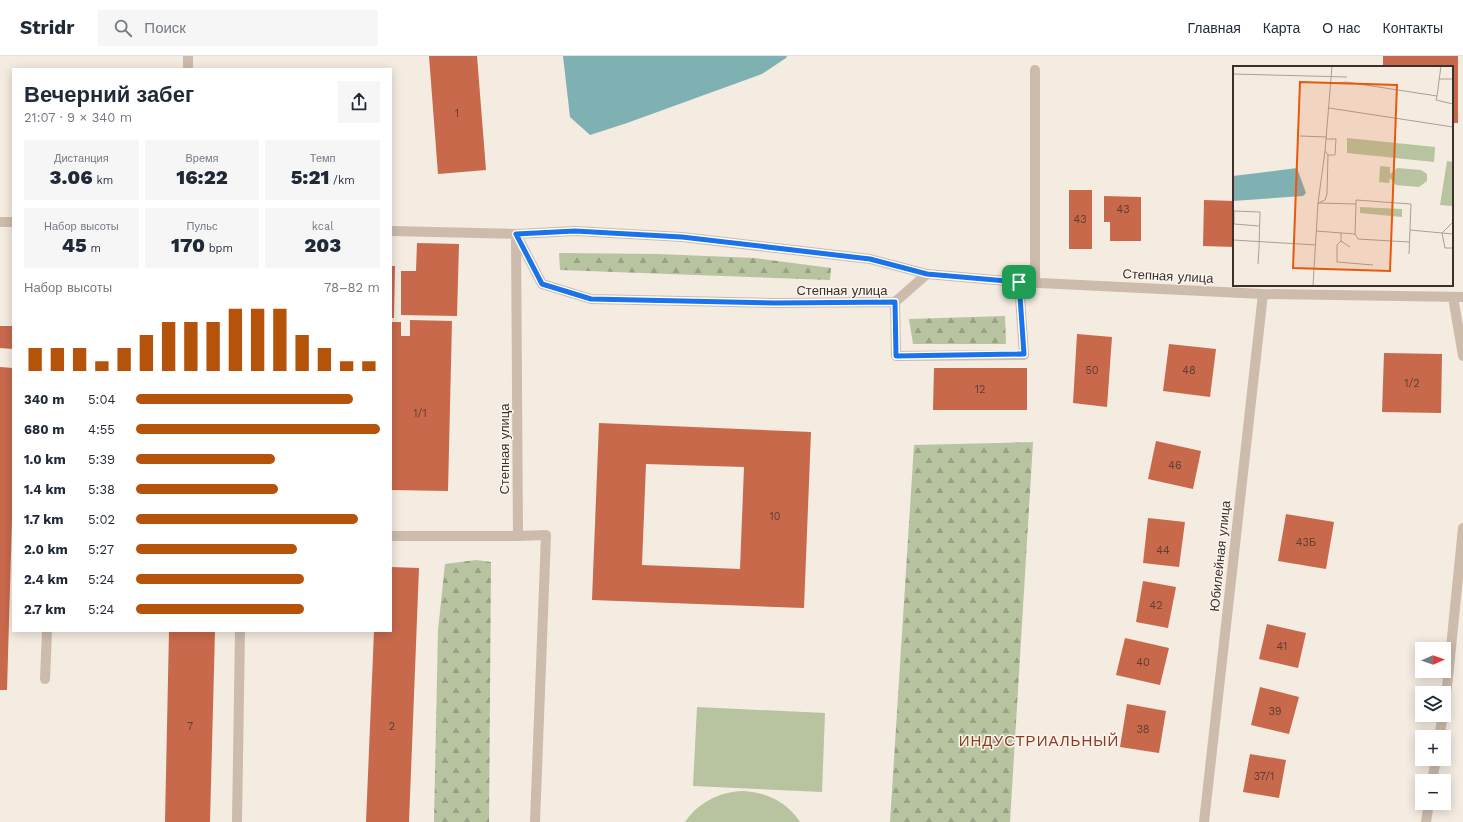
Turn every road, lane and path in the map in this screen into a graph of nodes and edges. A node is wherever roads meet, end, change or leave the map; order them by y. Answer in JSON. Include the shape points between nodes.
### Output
{"nodes":[{"id":1,"x":188,"y":56,"type":"edge"},
{"id":2,"x":188,"y":68,"type":"edge"},
{"id":3,"x":1035,"y":70,"type":"dead end"},
{"id":4,"x":0,"y":222,"type":"edge"},
{"id":5,"x":12,"y":222,"type":"edge"},
{"id":6,"x":392,"y":231,"type":"edge"},
{"id":7,"x":516,"y":234,"type":"junction"},
{"id":8,"x":927,"y":274,"type":"junction"},
{"id":9,"x":1019,"y":282,"type":"junction"},
{"id":10,"x":1035,"y":282,"type":"junction"},
{"id":11,"x":1262,"y":294,"type":"junction"},
{"id":12,"x":1452,"y":297,"type":"junction"},
{"id":13,"x":1463,"y":297,"type":"edge"},
{"id":14,"x":895,"y":302,"type":"junction"},
{"id":15,"x":1463,"y":356,"type":"edge"},
{"id":16,"x":1463,"y":528,"type":"edge"},
{"id":17,"x":392,"y":536,"type":"edge"},
{"id":18,"x":518,"y":536,"type":"junction"},
{"id":19,"x":47,"y":632,"type":"edge"},
{"id":20,"x":240,"y":632,"type":"edge"},
{"id":21,"x":45,"y":679,"type":"dead end"},
{"id":22,"x":1447,"y":686,"type":"edge"},
{"id":23,"x":1428,"y":810,"type":"edge"},
{"id":24,"x":237,"y":822,"type":"edge"},
{"id":25,"x":535,"y":822,"type":"edge"},
{"id":26,"x":1204,"y":822,"type":"edge"},
{"id":27,"x":1426,"y":822,"type":"edge"}],
"edges":[{"from":1,"to":2,"type":"street"},
{"from":3,"to":10,"type":"street"},
{"from":4,"to":5,"type":"street"},
{"from":6,"to":7,"type":"street"},
{"from":7,"to":8,"type":"street","via":[[575,231],[682,237],[870,259]]},
{"from":7,"to":14,"type":"street","name":"Степная улица","via":[[542,284],[591,299],[776,303]]},
{"from":7,"to":18,"type":"street","name":"Степная улица"},
{"from":8,"to":9,"type":"street","name":"Степная улица"},
{"from":8,"to":14,"type":"street","name":"Степная улица"},
{"from":9,"to":10,"type":"street","name":"Степная улица"},
{"from":9,"to":14,"type":"street","via":[[1024,354],[896,356]]},
{"from":10,"to":11,"type":"street","name":"Степная улица"},
{"from":11,"to":12,"type":"street","name":"Степная улица"},
{"from":11,"to":26,"type":"street","name":"Юбилейная улица"},
{"from":12,"to":13,"type":"street","name":"Степная улица"},
{"from":12,"to":15,"type":"street"},
{"from":16,"to":22,"type":"street"},
{"from":17,"to":18,"type":"street"},
{"from":18,"to":25,"type":"street","via":[[546,535]]},
{"from":19,"to":21,"type":"street"},
{"from":20,"to":24,"type":"street"},
{"from":23,"to":27,"type":"street"}]}
